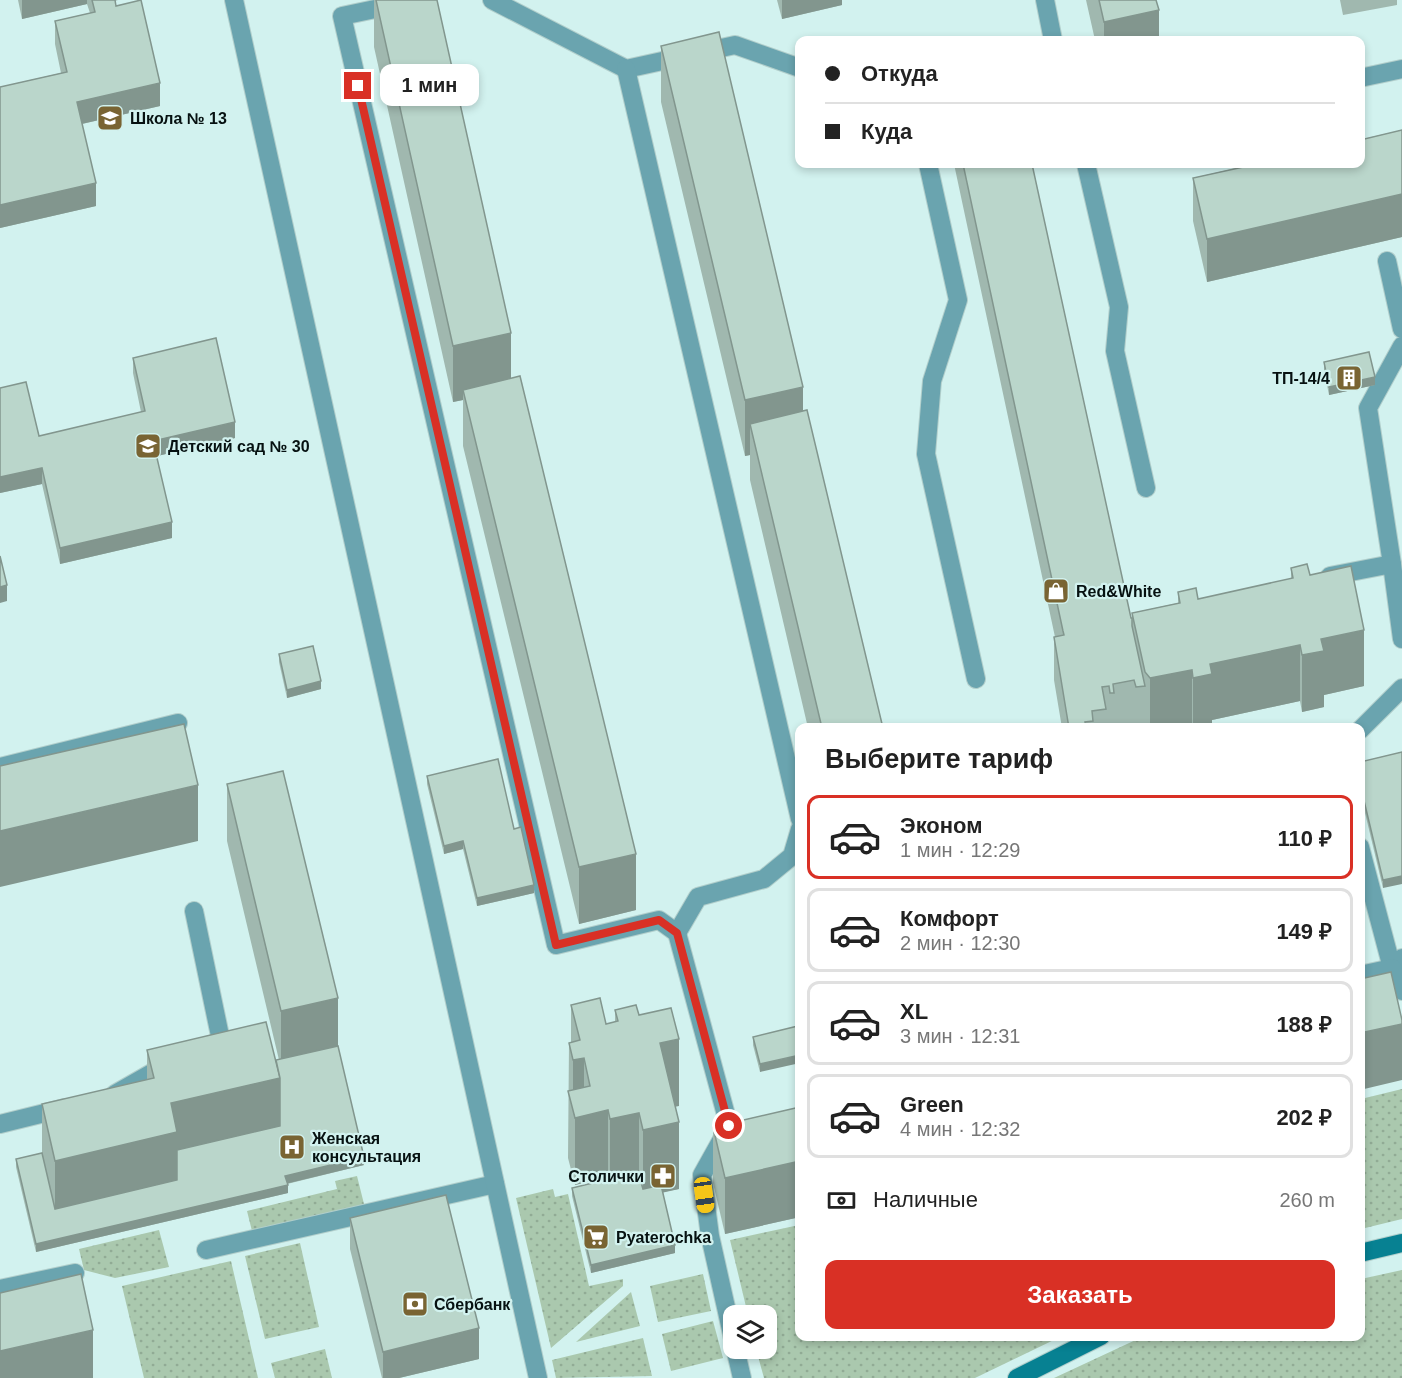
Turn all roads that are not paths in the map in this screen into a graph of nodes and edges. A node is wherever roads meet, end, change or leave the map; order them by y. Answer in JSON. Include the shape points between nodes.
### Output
{"nodes":[{"id":1,"x":234,"y":0,"type":"edge"},
{"id":2,"x":418,"y":0,"type":"edge"},
{"id":3,"x":492,"y":0,"type":"edge"},
{"id":4,"x":1045,"y":0,"type":"edge"},
{"id":5,"x":1052,"y":36,"type":"edge"},
{"id":6,"x":795,"y":66,"type":"edge"},
{"id":7,"x":626,"y":69,"type":"junction"},
{"id":8,"x":1402,"y":69,"type":"edge"},
{"id":9,"x":1365,"y":77,"type":"edge"},
{"id":10,"x":929,"y":168,"type":"edge"},
{"id":11,"x":1087,"y":168,"type":"edge"},
{"id":12,"x":1387,"y":261,"type":"dead end"},
{"id":13,"x":1402,"y":329,"type":"edge"},
{"id":14,"x":1402,"y":346,"type":"edge"},
{"id":15,"x":1146,"y":488,"type":"dead end"},
{"id":16,"x":1392,"y":564,"type":"junction"},
{"id":17,"x":1312,"y":580,"type":"edge"},
{"id":18,"x":1402,"y":639,"type":"edge"},
{"id":19,"x":976,"y":679,"type":"dead end"},
{"id":20,"x":1402,"y":688,"type":"edge"},
{"id":21,"x":178,"y":723,"type":"edge"},
{"id":22,"x":1365,"y":725,"type":"edge"},
{"id":23,"x":0,"y":767,"type":"edge"},
{"id":24,"x":795,"y":797,"type":"edge"},
{"id":25,"x":795,"y":846,"type":"edge"},
{"id":26,"x":1365,"y":863,"type":"edge"},
{"id":27,"x":194,"y":911,"type":"dead end"},
{"id":28,"x":677,"y":933,"type":"junction"},
{"id":29,"x":1397,"y":963,"type":"edge"},
{"id":30,"x":1365,"y":973,"type":"edge"},
{"id":31,"x":1402,"y":991,"type":"edge"},
{"id":32,"x":749,"y":1121,"type":"edge"},
{"id":33,"x":0,"y":1125,"type":"edge"},
{"id":34,"x":729,"y":1126,"type":"junction"},
{"id":35,"x":495,"y":1184,"type":"junction"},
{"id":36,"x":1402,"y":1242,"type":"edge"},
{"id":37,"x":206,"y":1250,"type":"dead end"},
{"id":38,"x":1365,"y":1252,"type":"edge"},
{"id":39,"x":75,"y":1273,"type":"edge"},
{"id":40,"x":0,"y":1289,"type":"edge"},
{"id":41,"x":726,"y":1305,"type":"edge"},
{"id":42,"x":1091,"y":1341,"type":"edge"},
{"id":43,"x":736,"y":1359,"type":"edge"},
{"id":44,"x":738,"y":1377,"type":"edge"},
{"id":45,"x":538,"y":1378,"type":"edge"},
{"id":46,"x":1017,"y":1378,"type":"edge"}],
"edges":[{"from":1,"to":35,"type":"street"},
{"from":2,"to":28,"type":"street","via":[[342,16],[556,945],[659,920]]},
{"from":3,"to":7,"type":"street"},
{"from":4,"to":5,"type":"street"},
{"from":6,"to":7,"type":"street","via":[[735,45]]},
{"from":7,"to":24,"type":"street"},
{"from":8,"to":9,"type":"street"},
{"from":10,"to":19,"type":"street","via":[[958,300],[932,381],[926,454]]},
{"from":11,"to":15,"type":"street","via":[[1119,307],[1115,351]]},
{"from":12,"to":13,"type":"street"},
{"from":14,"to":16,"type":"street","via":[[1368,408]]},
{"from":16,"to":17,"type":"street"},
{"from":16,"to":18,"type":"street"},
{"from":20,"to":22,"type":"street"},
{"from":21,"to":23,"type":"street"},
{"from":25,"to":28,"type":"street","via":[[792,856],[764,879],[698,897]]},
{"from":26,"to":29,"type":"street"},
{"from":27,"to":33,"type":"street","via":[[225,1055],[157,1071],[110,1097]]},
{"from":28,"to":34,"type":"street"},
{"from":29,"to":30,"type":"street"},
{"from":29,"to":31,"type":"street"},
{"from":32,"to":34,"type":"street"},
{"from":34,"to":41,"type":"street","via":[[702,1175],[710,1236]]},
{"from":35,"to":37,"type":"street"},
{"from":35,"to":45,"type":"street"},
{"from":36,"to":38,"type":"main road"},
{"from":39,"to":40,"type":"street"},
{"from":42,"to":46,"type":"main road"},
{"from":43,"to":44,"type":"street"}]}
